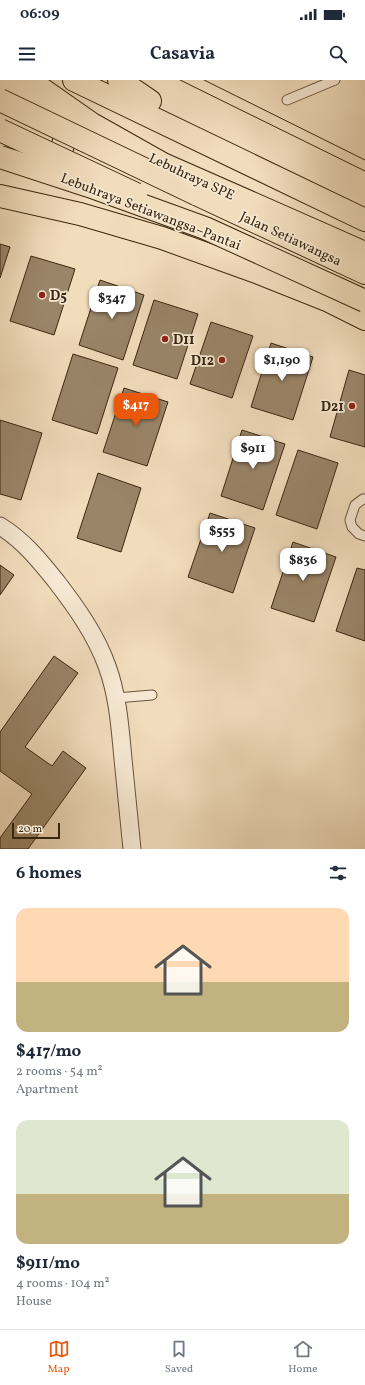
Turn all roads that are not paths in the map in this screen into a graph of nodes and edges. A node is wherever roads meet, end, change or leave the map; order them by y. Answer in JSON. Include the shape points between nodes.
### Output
{"nodes":[{"id":1,"x":29,"y":80,"type":"edge"},
{"id":2,"x":74,"y":80,"type":"edge"},
{"id":3,"x":107,"y":80,"type":"edge"},
{"id":4,"x":119,"y":80,"type":"edge"},
{"id":5,"x":335,"y":80,"type":"edge"},
{"id":6,"x":0,"y":81,"type":"edge"},
{"id":7,"x":0,"y":100,"type":"edge"},
{"id":8,"x":287,"y":100,"type":"dead end"},
{"id":9,"x":150,"y":101,"type":"junction"},
{"id":10,"x":0,"y":130,"type":"edge"},
{"id":11,"x":0,"y":158,"type":"edge"},
{"id":12,"x":0,"y":196,"type":"edge"},
{"id":13,"x":365,"y":207,"type":"edge"},
{"id":14,"x":365,"y":220,"type":"edge"},
{"id":15,"x":365,"y":253,"type":"edge"},
{"id":16,"x":365,"y":273,"type":"edge"},
{"id":17,"x":365,"y":301,"type":"edge"},
{"id":18,"x":365,"y":305,"type":"edge"},
{"id":19,"x":365,"y":319,"type":"edge"},
{"id":20,"x":365,"y":499,"type":"edge"},
{"id":21,"x":0,"y":526,"type":"edge"},
{"id":22,"x":365,"y":536,"type":"edge"},
{"id":23,"x":152,"y":695,"type":"dead end"},
{"id":24,"x":116,"y":698,"type":"junction"},
{"id":25,"x":132,"y":849,"type":"edge"}],
"edges":[{"from":1,"to":15,"type":"main road","name":"Lebuhraya SPE","via":[[92,124],[163,164]]},
{"from":2,"to":14,"type":"main road"},
{"from":3,"to":9,"type":"main road"},
{"from":4,"to":9,"type":"main road"},
{"from":5,"to":8,"type":"lane"},
{"from":6,"to":11,"type":"main road","via":[[60,112],[68,120],[60,156],[50,168],[36,173],[21,169]]},
{"from":7,"to":16,"type":"main road","name":"Jalan Setiawangsa","bridge":true},
{"from":9,"to":13,"type":"main road"},
{"from":10,"to":18,"type":"main road","name":"Jalan Setiawangsa","bridge":true},
{"from":11,"to":17,"type":"main road","name":"Lebuhraya Setiawangsa–Pantai","bridge":true,"via":[[89,186],[205,228]]},
{"from":12,"to":19,"type":"main road","via":[[80,214],[162,238],[327,300]]},
{"from":20,"to":22,"type":"lane","via":[[355,505],[350,520],[352,528]]},
{"from":21,"to":24,"type":"street","via":[[36,556],[72,602],[100,649]]},
{"from":23,"to":24,"type":"lane"},
{"from":24,"to":25,"type":"street"}]}
